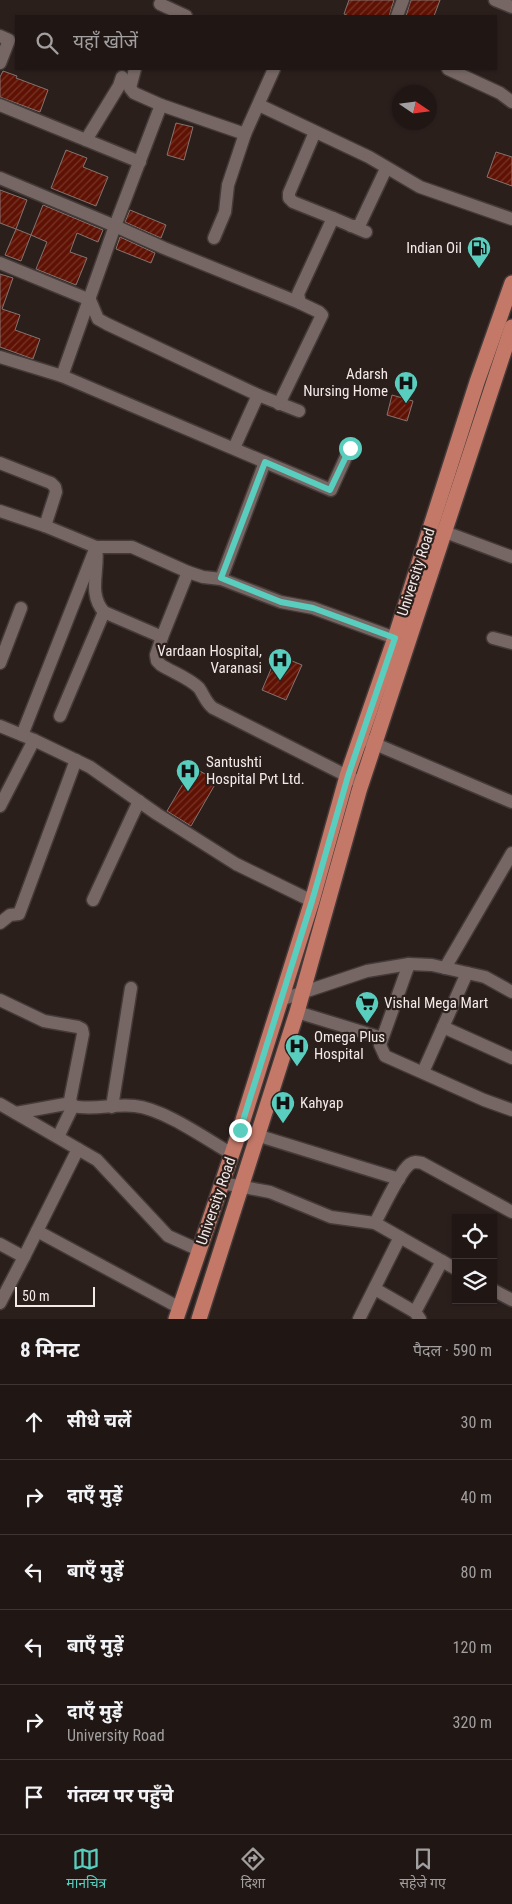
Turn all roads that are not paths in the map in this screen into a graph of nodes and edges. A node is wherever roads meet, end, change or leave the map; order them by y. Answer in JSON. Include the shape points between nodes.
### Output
{"nodes":[{"id":1,"x":403,"y":0,"type":"edge"},
{"id":2,"x":495,"y":0,"type":"edge"},
{"id":3,"x":159,"y":4,"type":"edge"},
{"id":4,"x":512,"y":7,"type":"edge"},
{"id":5,"x":184,"y":15,"type":"edge"},
{"id":6,"x":397,"y":15,"type":"edge"},
{"id":7,"x":0,"y":36,"type":"edge"},
{"id":8,"x":0,"y":63,"type":"edge"},
{"id":9,"x":135,"y":70,"type":"edge"},
{"id":10,"x":274,"y":70,"type":"edge"},
{"id":11,"x":450,"y":70,"type":"edge"},
{"id":12,"x":122,"y":77,"type":"dead end"},
{"id":13,"x":512,"y":102,"type":"edge"},
{"id":14,"x":0,"y":105,"type":"edge"},
{"id":15,"x":161,"y":105,"type":"junction"},
{"id":16,"x":259,"y":105,"type":"junction"},
{"id":17,"x":315,"y":132,"type":"junction"},
{"id":18,"x":245,"y":134,"type":"junction"},
{"id":19,"x":86,"y":140,"type":"junction"},
{"id":20,"x":140,"y":162,"type":"junction"},
{"id":21,"x":384,"y":173,"type":"dead end"},
{"id":22,"x":0,"y":178,"type":"edge"},
{"id":23,"x":333,"y":218,"type":"junction"},
{"id":24,"x":512,"y":218,"type":"edge"},
{"id":25,"x":115,"y":226,"type":"junction"},
{"id":26,"x":351,"y":226,"type":"junction"},
{"id":27,"x":366,"y":232,"type":"dead end"},
{"id":28,"x":214,"y":238,"type":"dead end"},
{"id":29,"x":0,"y":263,"type":"edge"},
{"id":30,"x":512,"y":283,"type":"edge"},
{"id":31,"x":90,"y":300,"type":"junction"},
{"id":32,"x":300,"y":303,"type":"junction"},
{"id":33,"x":512,"y":327,"type":"edge"},
{"id":34,"x":0,"y":357,"type":"edge"},
{"id":35,"x":62,"y":376,"type":"junction"},
{"id":36,"x":258,"y":395,"type":"junction"},
{"id":37,"x":279,"y":404,"type":"junction"},
{"id":38,"x":299,"y":411,"type":"dead end"},
{"id":39,"x":234,"y":448,"type":"junction"},
{"id":40,"x":350,"y":448,"type":"dead end"},
{"id":41,"x":265,"y":462,"type":"junction"},
{"id":42,"x":0,"y":463,"type":"edge"},
{"id":43,"x":0,"y":511,"type":"edge"},
{"id":44,"x":45,"y":526,"type":"junction"},
{"id":45,"x":445,"y":532,"type":"junction"},
{"id":46,"x":96,"y":547,"type":"junction"},
{"id":47,"x":512,"y":557,"type":"edge"},
{"id":48,"x":188,"y":572,"type":"junction"},
{"id":49,"x":221,"y":578,"type":"junction"},
{"id":50,"x":21,"y":608,"type":"dead end"},
{"id":51,"x":104,"y":612,"type":"junction"},
{"id":52,"x":162,"y":637,"type":"junction"},
{"id":53,"x":395,"y":638,"type":"junction"},
{"id":54,"x":493,"y":638,"type":"dead end"},
{"id":55,"x":512,"y":643,"type":"edge"},
{"id":56,"x":0,"y":663,"type":"edge"},
{"id":57,"x":60,"y":716,"type":"dead end"},
{"id":58,"x":0,"y":726,"type":"edge"},
{"id":59,"x":28,"y":738,"type":"junction"},
{"id":60,"x":367,"y":741,"type":"junction"},
{"id":61,"x":76,"y":760,"type":"junction"},
{"id":62,"x":348,"y":776,"type":"junction"},
{"id":63,"x":361,"y":783,"type":"junction"},
{"id":64,"x":139,"y":801,"type":"junction"},
{"id":65,"x":512,"y":802,"type":"edge"},
{"id":66,"x":0,"y":806,"type":"edge"},
{"id":67,"x":512,"y":853,"type":"edge"},
{"id":68,"x":507,"y":874,"type":"edge"},
{"id":69,"x":92,"y":900,"type":"dead end"},
{"id":70,"x":312,"y":901,"type":"junction"},
{"id":71,"x":0,"y":923,"type":"edge"},
{"id":72,"x":409,"y":964,"type":"junction"},
{"id":73,"x":445,"y":968,"type":"junction"},
{"id":74,"x":467,"y":973,"type":"junction"},
{"id":75,"x":131,"y":988,"type":"dead end"},
{"id":76,"x":512,"y":992,"type":"edge"},
{"id":77,"x":302,"y":993,"type":"junction"},
{"id":78,"x":0,"y":1000,"type":"edge"},
{"id":79,"x":280,"y":1000,"type":"junction"},
{"id":80,"x":298,"y":1012,"type":"junction"},
{"id":81,"x":443,"y":1026,"type":"junction"},
{"id":82,"x":382,"y":1038,"type":"junction"},
{"id":83,"x":512,"y":1058,"type":"edge"},
{"id":84,"x":423,"y":1072,"type":"junction"},
{"id":85,"x":0,"y":1104,"type":"edge"},
{"id":86,"x":72,"y":1104,"type":"junction"},
{"id":87,"x":112,"y":1107,"type":"junction"},
{"id":88,"x":512,"y":1110,"type":"edge"},
{"id":89,"x":16,"y":1113,"type":"junction"},
{"id":90,"x":240,"y":1130,"type":"junction"},
{"id":91,"x":259,"y":1136,"type":"junction"},
{"id":92,"x":58,"y":1138,"type":"junction"},
{"id":93,"x":78,"y":1149,"type":"junction"},
{"id":94,"x":232,"y":1154,"type":"junction"},
{"id":95,"x":399,"y":1179,"type":"junction"},
{"id":96,"x":222,"y":1183,"type":"junction"},
{"id":97,"x":242,"y":1187,"type":"junction"},
{"id":98,"x":512,"y":1212,"type":"edge"},
{"id":99,"x":375,"y":1223,"type":"junction"},
{"id":100,"x":37,"y":1231,"type":"junction"},
{"id":101,"x":400,"y":1237,"type":"junction"},
{"id":102,"x":0,"y":1244,"type":"edge"},
{"id":103,"x":199,"y":1250,"type":"junction"},
{"id":104,"x":24,"y":1258,"type":"junction"},
{"id":105,"x":442,"y":1261,"type":"junction"},
{"id":106,"x":452,"y":1267,"type":"edge"},
{"id":107,"x":375,"y":1289,"type":"junction"},
{"id":108,"x":497,"y":1292,"type":"edge"},
{"id":109,"x":512,"y":1300,"type":"edge"},
{"id":110,"x":0,"y":1303,"type":"edge"},
{"id":111,"x":178,"y":1314,"type":"edge"},
{"id":112,"x":418,"y":1315,"type":"edge"},
{"id":113,"x":199,"y":1319,"type":"edge"},
{"id":114,"x":359,"y":1319,"type":"edge"}],
"edges":[{"from":1,"to":6,"type":"street"},
{"from":2,"to":4,"type":"street"},
{"from":3,"to":5,"type":"street"},
{"from":7,"to":8,"type":"street","via":[[9,40]]},
{"from":9,"to":15,"type":"street","via":[[130,88]]},
{"from":10,"to":16,"type":"street"},
{"from":11,"to":13,"type":"street","via":[[500,92]]},
{"from":12,"to":19,"type":"street"},
{"from":14,"to":19,"type":"street"},
{"from":15,"to":18,"type":"street"},
{"from":15,"to":20,"type":"street"},
{"from":16,"to":17,"type":"street"},
{"from":16,"to":18,"type":"street"},
{"from":17,"to":23,"type":"street","via":[[289,198]]},
{"from":17,"to":24,"type":"street","via":[[420,187]]},
{"from":18,"to":28,"type":"street","via":[[230,180],[225,212]]},
{"from":19,"to":20,"type":"street"},
{"from":20,"to":25,"type":"street"},
{"from":21,"to":26,"type":"street","via":[[359,226]]},
{"from":22,"to":25,"type":"street"},
{"from":23,"to":26,"type":"street"},
{"from":23,"to":32,"type":"street","via":[[298,294]]},
{"from":25,"to":31,"type":"street"},
{"from":25,"to":32,"type":"street"},
{"from":26,"to":27,"type":"street"},
{"from":29,"to":31,"type":"street"},
{"from":30,"to":53,"type":"main road","name":"University Road"},
{"from":31,"to":35,"type":"street"},
{"from":31,"to":36,"type":"street","via":[[98,319]]},
{"from":32,"to":37,"type":"street","via":[[320,312],[321,320]]},
{"from":33,"to":45,"type":"main road"},
{"from":34,"to":35,"type":"street"},
{"from":35,"to":39,"type":"street"},
{"from":36,"to":37,"type":"street"},
{"from":36,"to":39,"type":"street"},
{"from":37,"to":38,"type":"street"},
{"from":39,"to":41,"type":"street"},
{"from":40,"to":41,"type":"street","via":[[330,490]]},
{"from":41,"to":49,"type":"street"},
{"from":42,"to":44,"type":"street","via":[[56,487]]},
{"from":43,"to":44,"type":"street"},
{"from":44,"to":46,"type":"street"},
{"from":45,"to":47,"type":"street"},
{"from":45,"to":60,"type":"main road"},
{"from":46,"to":48,"type":"street","via":[[132,547]]},
{"from":46,"to":51,"type":"street","via":[[98,559],[94,587]]},
{"from":46,"to":59,"type":"street"},
{"from":48,"to":49,"type":"street"},
{"from":48,"to":52,"type":"street"},
{"from":49,"to":53,"type":"street","via":[[281,602],[313,608]]},
{"from":50,"to":56,"type":"street"},
{"from":51,"to":52,"type":"street"},
{"from":51,"to":57,"type":"street"},
{"from":52,"to":62,"type":"street","via":[[157,661],[200,690],[208,704]]},
{"from":53,"to":60,"type":"main road","name":"University Road"},
{"from":54,"to":55,"type":"street"},
{"from":58,"to":59,"type":"street"},
{"from":59,"to":61,"type":"street"},
{"from":59,"to":66,"type":"street"},
{"from":60,"to":62,"type":"main road","name":"University Road"},
{"from":60,"to":63,"type":"main road"},
{"from":60,"to":65,"type":"street"},
{"from":61,"to":64,"type":"street"},
{"from":61,"to":71,"type":"street","via":[[19,914],[10,915]]},
{"from":62,"to":63,"type":"street"},
{"from":62,"to":70,"type":"main road","name":"University Road"},
{"from":63,"to":77,"type":"main road"},
{"from":64,"to":69,"type":"street"},
{"from":64,"to":70,"type":"street","via":[[236,864]]},
{"from":67,"to":68,"type":"street"},
{"from":68,"to":73,"type":"street"},
{"from":70,"to":79,"type":"main road","name":"University Road"},
{"from":72,"to":73,"type":"street"},
{"from":72,"to":77,"type":"street","via":[[367,971]]},
{"from":72,"to":82,"type":"street"},
{"from":73,"to":74,"type":"street"},
{"from":74,"to":76,"type":"street","via":[[485,977]]},
{"from":74,"to":81,"type":"street"},
{"from":75,"to":87,"type":"street"},
{"from":77,"to":79,"type":"street"},
{"from":77,"to":80,"type":"main road"},
{"from":78,"to":86,"type":"street","via":[[44,1020],[82,1029]]},
{"from":79,"to":90,"type":"main road","name":"University Road"},
{"from":80,"to":82,"type":"street"},
{"from":80,"to":91,"type":"main road"},
{"from":81,"to":83,"type":"street"},
{"from":81,"to":84,"type":"street"},
{"from":82,"to":84,"type":"street","via":[[380,1045],[385,1056]]},
{"from":84,"to":88,"type":"street"},
{"from":85,"to":89,"type":"street"},
{"from":86,"to":87,"type":"street"},
{"from":86,"to":89,"type":"street"},
{"from":86,"to":92,"type":"street"},
{"from":87,"to":94,"type":"street","via":[[144,1107]]},
{"from":89,"to":92,"type":"street"},
{"from":90,"to":91,"type":"street"},
{"from":90,"to":94,"type":"main road","name":"University Road"},
{"from":91,"to":95,"type":"street"},
{"from":91,"to":97,"type":"main road"},
{"from":92,"to":93,"type":"street"},
{"from":93,"to":100,"type":"street"},
{"from":93,"to":103,"type":"street","via":[[97,1160],[168,1236]]},
{"from":94,"to":96,"type":"main road","name":"University Road"},
{"from":95,"to":98,"type":"street","via":[[408,1165],[422,1163]]},
{"from":95,"to":99,"type":"street"},
{"from":96,"to":97,"type":"street"},
{"from":96,"to":103,"type":"main road","name":"University Road"},
{"from":97,"to":99,"type":"street","via":[[270,1192],[332,1217]]},
{"from":97,"to":113,"type":"main road"},
{"from":99,"to":101,"type":"street"},
{"from":100,"to":104,"type":"street"},
{"from":100,"to":111,"type":"street"},
{"from":101,"to":105,"type":"street"},
{"from":101,"to":107,"type":"street"},
{"from":102,"to":104,"type":"street"},
{"from":103,"to":111,"type":"main road","name":"University Road"},
{"from":104,"to":110,"type":"street"},
{"from":105,"to":106,"type":"street"},
{"from":105,"to":112,"type":"street"},
{"from":107,"to":112,"type":"street"},
{"from":107,"to":114,"type":"street"},
{"from":108,"to":109,"type":"street"}]}
